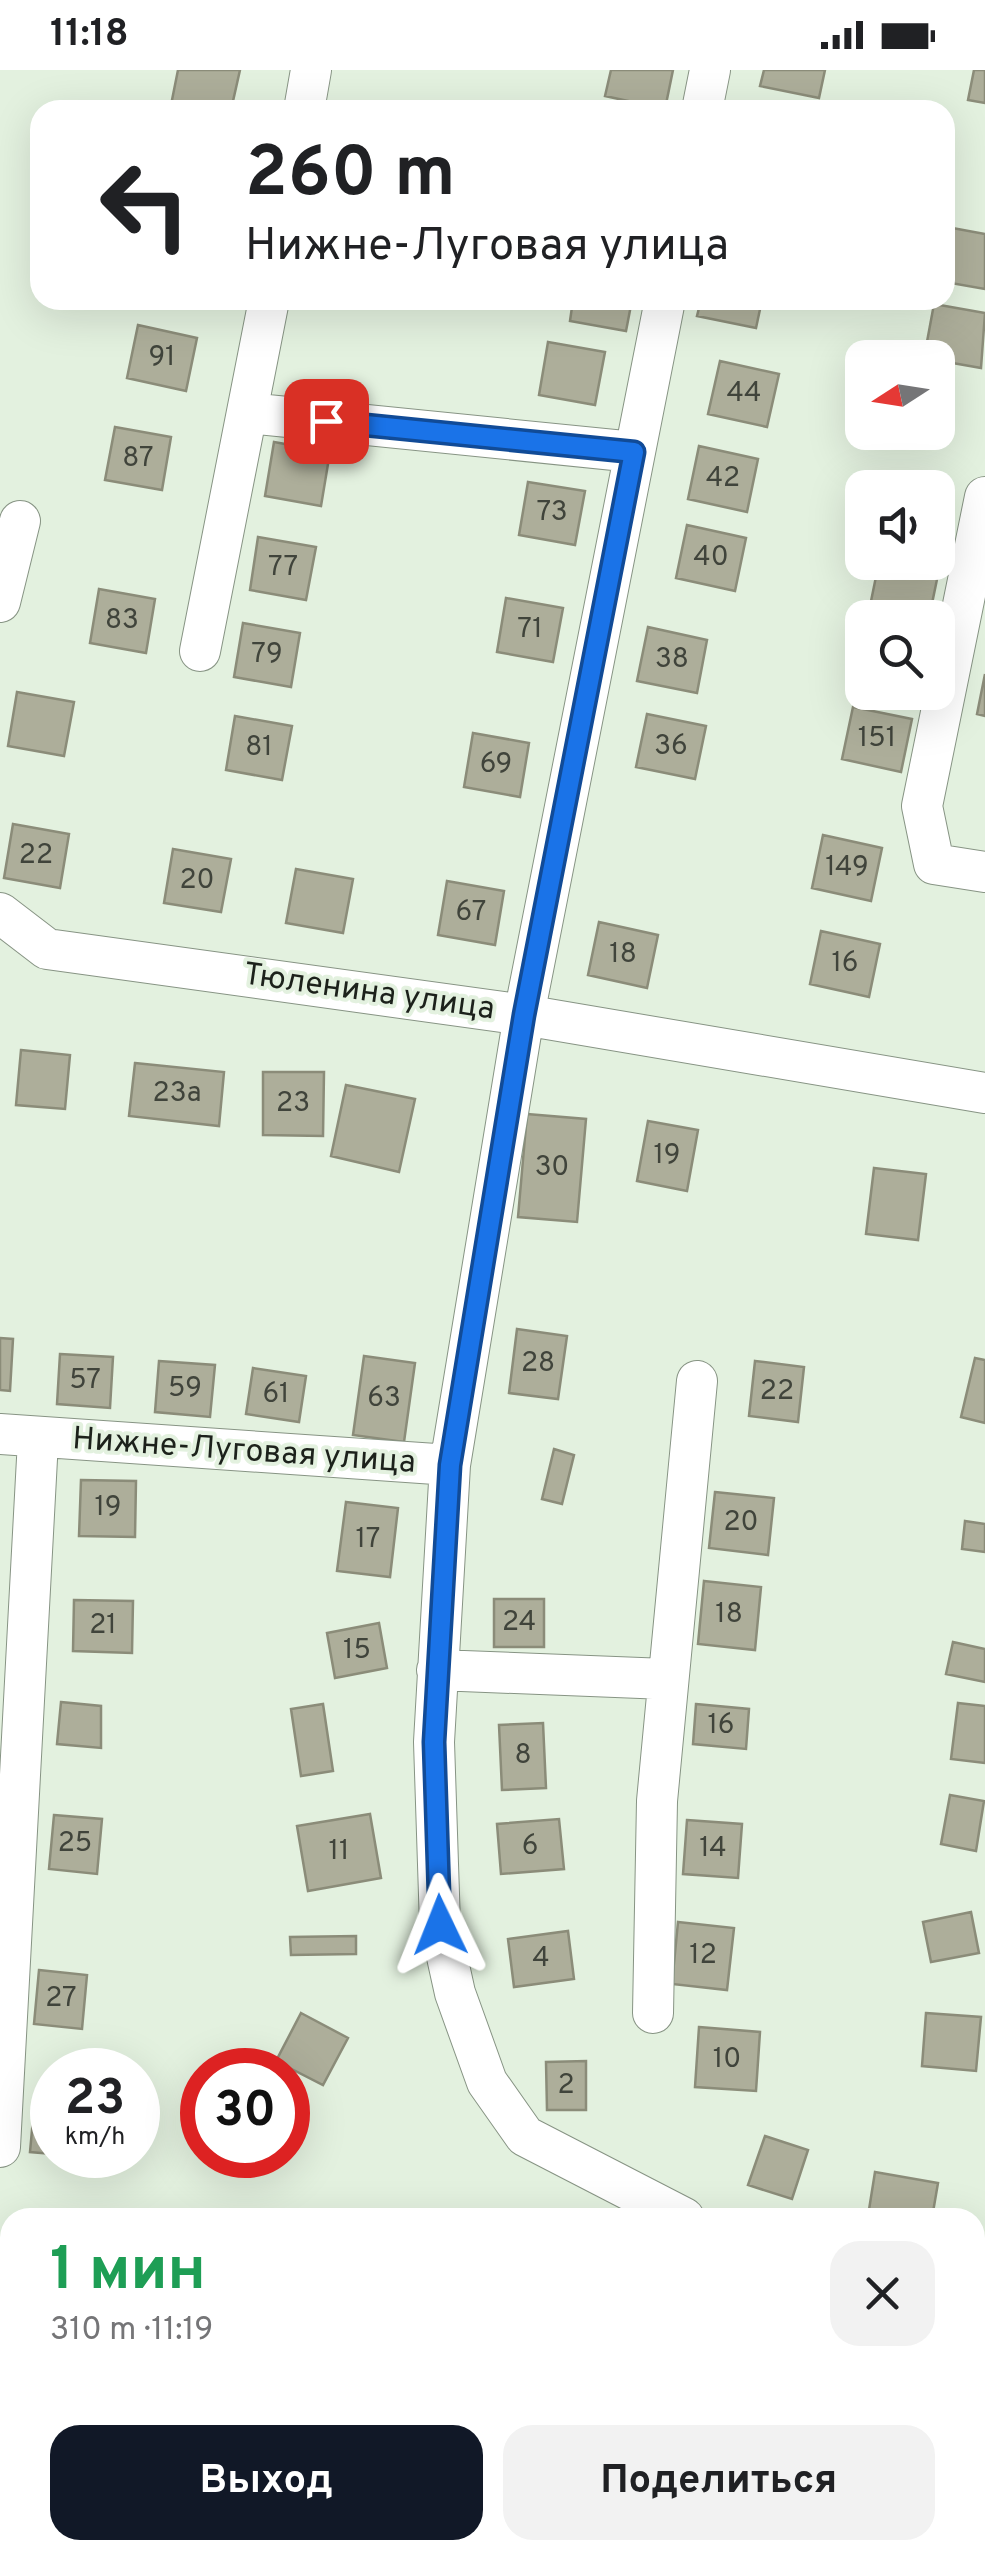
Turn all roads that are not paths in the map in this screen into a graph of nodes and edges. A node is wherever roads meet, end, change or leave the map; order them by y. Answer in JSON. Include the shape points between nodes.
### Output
{"nodes":[{"id":1,"x":311,"y":70,"type":"edge"},
{"id":2,"x":710,"y":70,"type":"edge"},
{"id":3,"x":306,"y":100,"type":"edge"},
{"id":4,"x":704,"y":100,"type":"edge"},
{"id":5,"x":267,"y":310,"type":"edge"},
{"id":6,"x":662,"y":310,"type":"edge"},
{"id":7,"x":248,"y":413,"type":"junction"},
{"id":8,"x":634,"y":452,"type":"junction"},
{"id":9,"x":985,"y":497,"type":"edge"},
{"id":10,"x":20,"y":521,"type":"dead end"},
{"id":11,"x":0,"y":602,"type":"edge"},
{"id":12,"x":200,"y":651,"type":"dead end"},
{"id":13,"x":985,"y":872,"type":"edge"},
{"id":14,"x":0,"y":913,"type":"edge"},
{"id":15,"x":524,"y":1015,"type":"junction"},
{"id":16,"x":985,"y":1093,"type":"edge"},
{"id":17,"x":697,"y":1381,"type":"dead end"},
{"id":18,"x":19,"y":1437,"type":"edge"},
{"id":19,"x":450,"y":1465,"type":"junction"},
{"id":20,"x":436,"y":1670,"type":"junction"},
{"id":21,"x":666,"y":1679,"type":"junction"},
{"id":22,"x":652,"y":2014,"type":"dead end"},
{"id":23,"x":0,"y":2147,"type":"edge"},
{"id":24,"x":665,"y":2208,"type":"edge"}],
"edges":[{"from":1,"to":3,"type":"street"},
{"from":2,"to":4,"type":"street"},
{"from":5,"to":7,"type":"street"},
{"from":6,"to":8,"type":"street","name":"Нижне-Луговая улица"},
{"from":7,"to":8,"type":"street"},
{"from":7,"to":12,"type":"street"},
{"from":8,"to":15,"type":"street","name":"Нижне-Луговая улица"},
{"from":9,"to":13,"type":"street","via":[[922,806],[934,864]]},
{"from":10,"to":11,"type":"street"},
{"from":14,"to":15,"type":"street","name":"Тюленина улица","via":[[47,950]]},
{"from":15,"to":16,"type":"street","name":"Тюленина улица"},
{"from":15,"to":19,"type":"street","name":"Нижне-Луговая улица"},
{"from":17,"to":21,"type":"street"},
{"from":18,"to":19,"type":"street","name":"Нижне-Луговая улица"},
{"from":18,"to":23,"type":"street","name":"Нижне-Луговая улица"},
{"from":19,"to":20,"type":"street","name":"Нижне-Луговая улица"},
{"from":20,"to":21,"type":"street"},
{"from":20,"to":24,"type":"street","name":"Нижне-Луговая улица","via":[[440,1925],[455,1993],[487,2082],[525,2136]]},
{"from":21,"to":22,"type":"street"}]}
